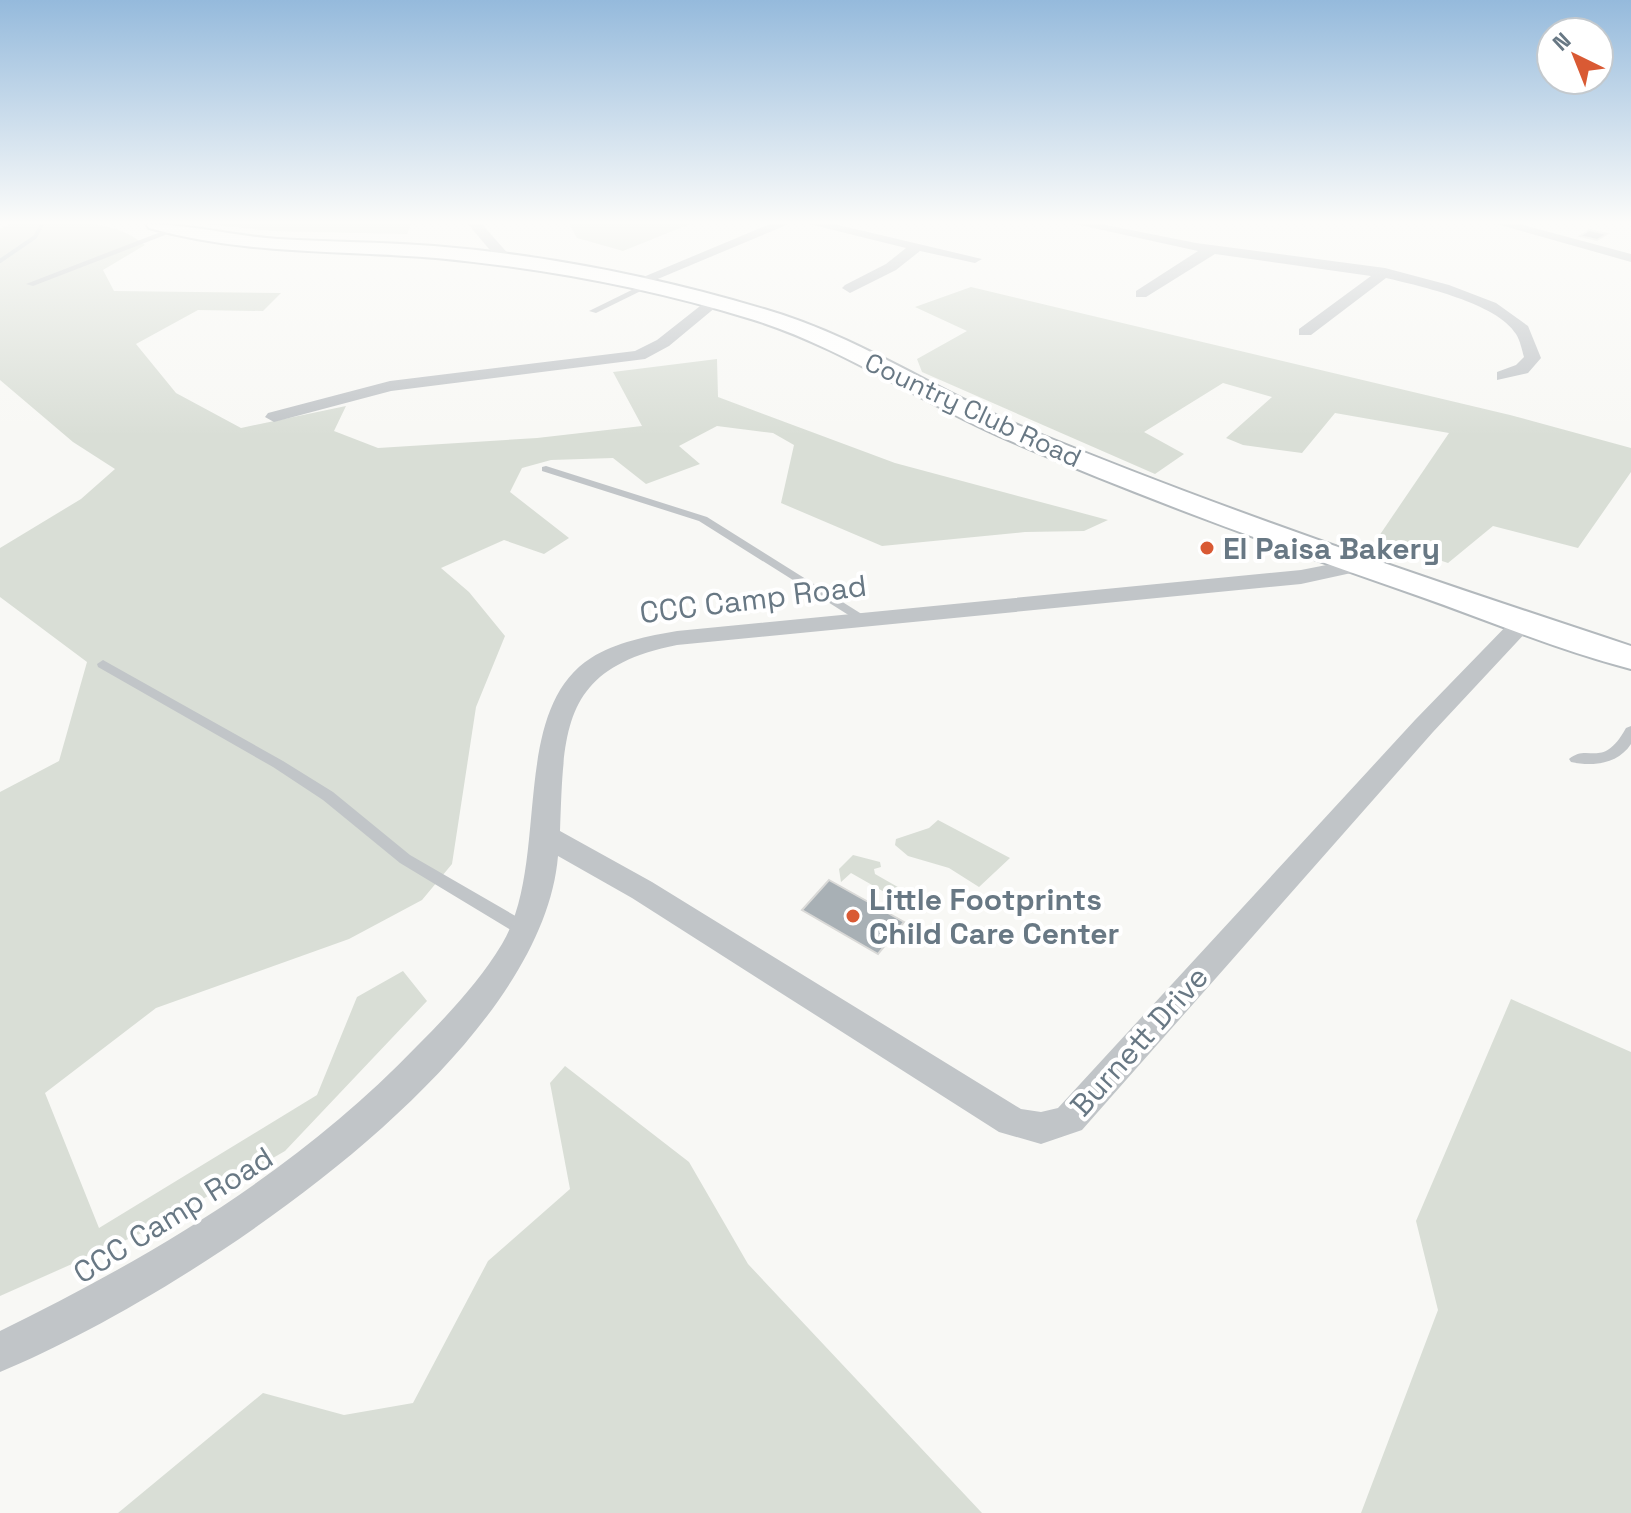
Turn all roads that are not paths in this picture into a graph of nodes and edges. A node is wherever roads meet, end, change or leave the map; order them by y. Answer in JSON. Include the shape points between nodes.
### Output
{"nodes":[{"id":1,"x":623,"y":295,"type":"edge"},
{"id":2,"x":684,"y":295,"type":"edge"},
{"id":3,"x":1355,"y":295,"type":"edge"},
{"id":4,"x":1459,"y":295,"type":"edge"},
{"id":5,"x":714,"y":302,"type":"junction"},
{"id":6,"x":593,"y":311,"type":"dead end"},
{"id":7,"x":1305,"y":332,"type":"dead end"},
{"id":8,"x":1503,"y":376,"type":"dead end"},
{"id":9,"x":274,"y":417,"type":"dead end"},
{"id":10,"x":546,"y":469,"type":"dead end"},
{"id":11,"x":1357,"y":565,"type":"junction"},
{"id":12,"x":862,"y":618,"type":"junction"},
{"id":13,"x":1523,"y":622,"type":"junction"},
{"id":14,"x":1631,"y":658,"type":"edge"},
{"id":15,"x":103,"y":664,"type":"dead end"},
{"id":16,"x":1631,"y":731,"type":"edge"},
{"id":17,"x":1576,"y":759,"type":"dead end"},
{"id":18,"x":546,"y":836,"type":"junction"},
{"id":19,"x":525,"y":930,"type":"junction"},
{"id":20,"x":0,"y":1352,"type":"edge"}],
"edges":[{"from":1,"to":6,"type":"lane"},
{"from":2,"to":5,"type":"street","name":"Country Club Road"},
{"from":3,"to":7,"type":"street"},
{"from":4,"to":8,"type":"street","via":[[1515,325],[1530,342],[1533,358]]},
{"from":5,"to":9,"type":"street","via":[[663,343],[639,355],[390,386]]},
{"from":5,"to":11,"type":"street","name":"Country Club Road","via":[[800,328],[1009,431]]},
{"from":10,"to":12,"type":"lane","via":[[703,519]]},
{"from":11,"to":12,"type":"street","name":"CCC Camp Road","via":[[1301,577]]},
{"from":11,"to":13,"type":"street","name":"Country Club Road"},
{"from":12,"to":18,"type":"street","name":"CCC Camp Road","via":[[677,638],[626,650],[602,662],[576,685],[560,717]]},
{"from":13,"to":14,"type":"street","name":"Country Club Road"},
{"from":13,"to":18,"type":"street","name":"Burnett Drive","via":[[1070,1119],[1058,1126],[1042,1129],[1011,1121],[642,890]]},
{"from":15,"to":19,"type":"lane","via":[[291,772],[405,859]]},
{"from":16,"to":17,"type":"lane","via":[[1606,760]]},
{"from":18,"to":19,"type":"street","name":"CCC Camp Road","via":[[540,885]]},
{"from":19,"to":20,"type":"street","name":"CCC Camp Road","via":[[484,996],[336,1148],[220,1233],[111,1297]]}]}
